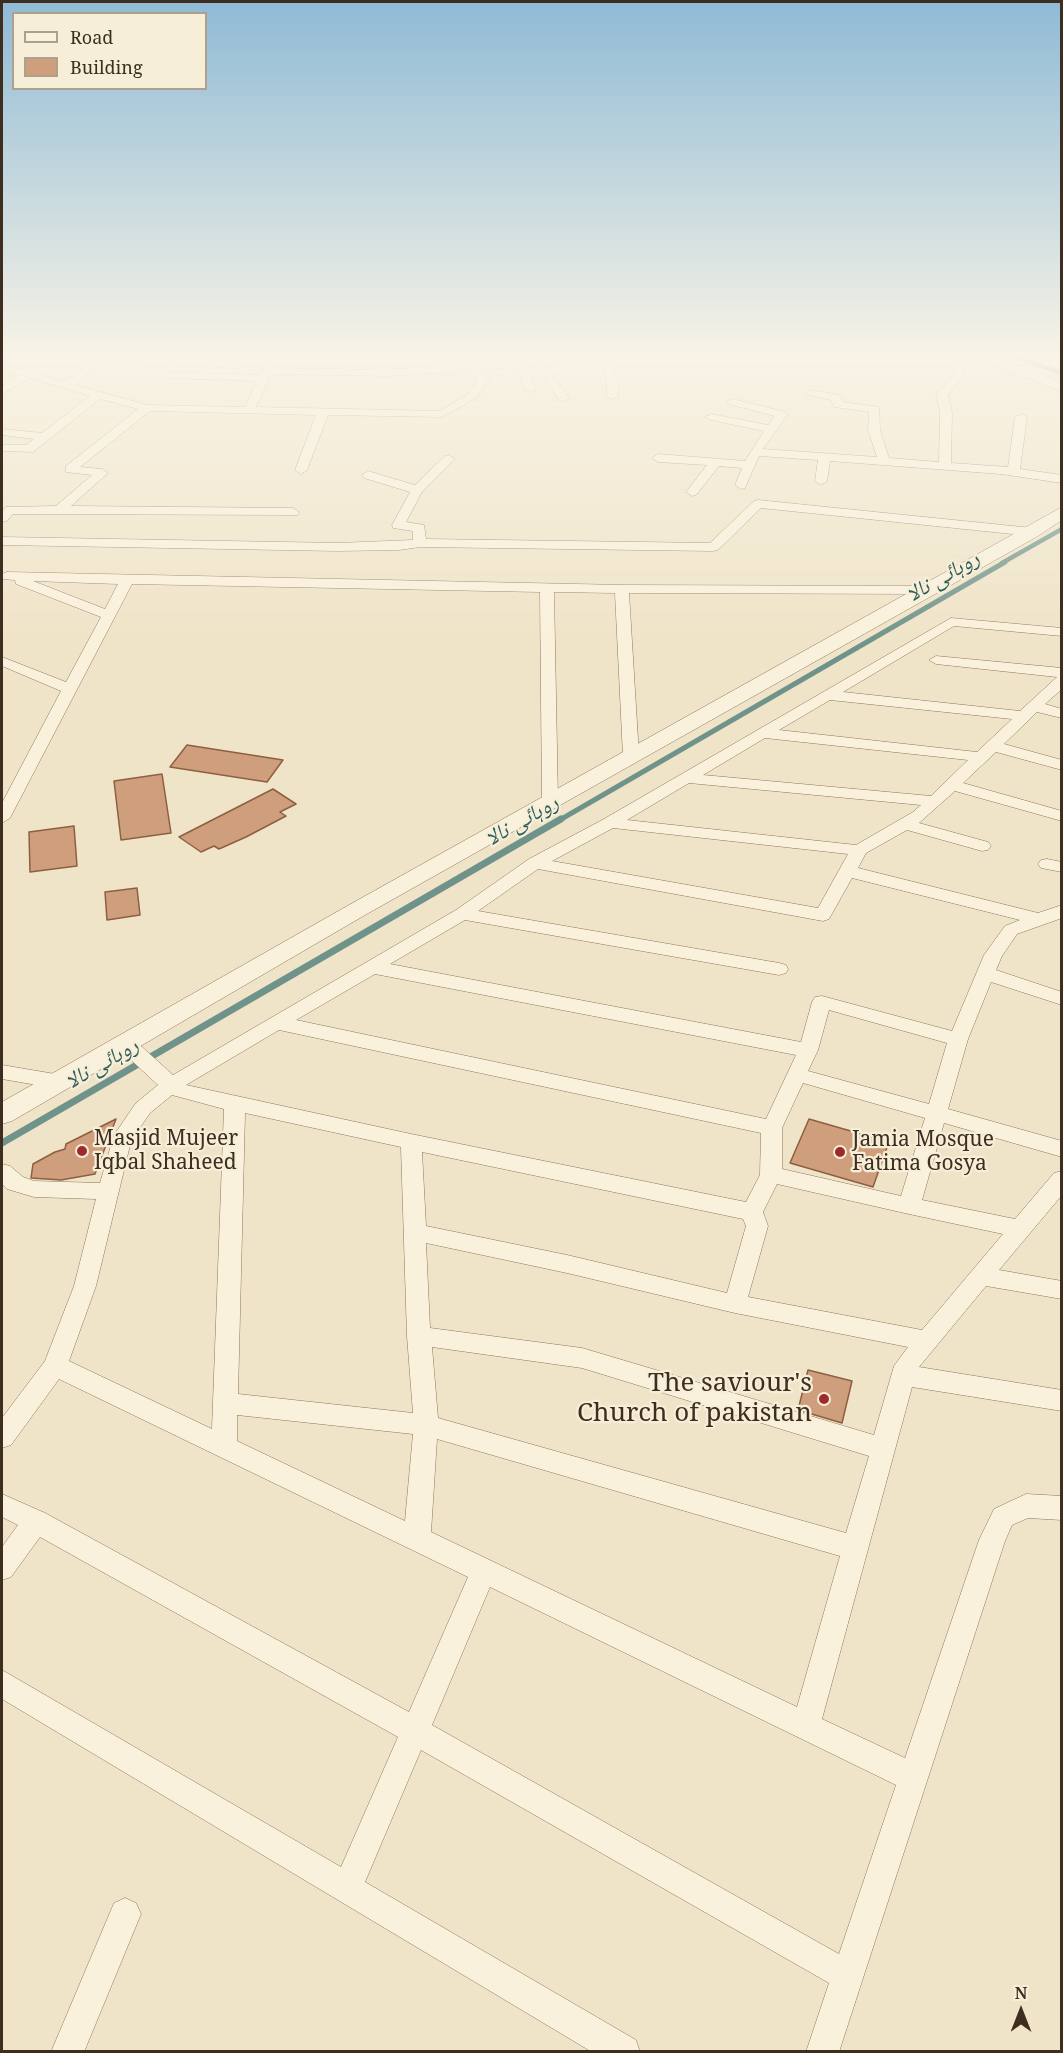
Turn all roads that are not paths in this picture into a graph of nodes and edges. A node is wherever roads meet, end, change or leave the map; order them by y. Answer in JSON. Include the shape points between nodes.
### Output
{"nodes":[{"id":1,"x":755,"y":452,"type":"edge"},
{"id":2,"x":90,"y":453,"type":"edge"},
{"id":3,"x":308,"y":453,"type":"edge"},
{"id":4,"x":764,"y":453,"type":"edge"},
{"id":5,"x":881,"y":453,"type":"edge"},
{"id":6,"x":945,"y":453,"type":"edge"},
{"id":7,"x":1016,"y":453,"type":"edge"},
{"id":8,"x":658,"y":458,"type":"dead end"},
{"id":9,"x":824,"y":458,"type":"junction"},
{"id":10,"x":449,"y":459,"type":"dead end"},
{"id":11,"x":884,"y":462,"type":"junction"},
{"id":12,"x":715,"y":463,"type":"junction"},
{"id":13,"x":749,"y":465,"type":"junction"},
{"id":14,"x":945,"y":466,"type":"junction"},
{"id":15,"x":302,"y":470,"type":"dead end"},
{"id":16,"x":1014,"y":472,"type":"junction"},
{"id":17,"x":368,"y":475,"type":"dead end"},
{"id":18,"x":1062,"y":479,"type":"edge"},
{"id":19,"x":821,"y":481,"type":"dead end"},
{"id":20,"x":741,"y":484,"type":"dead end"},
{"id":21,"x":417,"y":490,"type":"junction"},
{"id":22,"x":692,"y":492,"type":"dead end"},
{"id":23,"x":59,"y":510,"type":"junction"},
{"id":24,"x":292,"y":512,"type":"dead end"},
{"id":25,"x":1062,"y":512,"type":"edge"},
{"id":26,"x":2,"y":518,"type":"edge"},
{"id":27,"x":1032,"y":532,"type":"junction"},
{"id":28,"x":2,"y":541,"type":"edge"},
{"id":29,"x":420,"y":543,"type":"junction"},
{"id":30,"x":4,"y":575,"type":"edge"},
{"id":31,"x":127,"y":580,"type":"junction"},
{"id":32,"x":547,"y":588,"type":"junction"},
{"id":33,"x":622,"y":589,"type":"junction"},
{"id":34,"x":927,"y":590,"type":"junction"},
{"id":35,"x":108,"y":615,"type":"junction"},
{"id":36,"x":1062,"y":632,"type":"edge"},
{"id":37,"x":936,"y":660,"type":"dead end"},
{"id":38,"x":2,"y":661,"type":"edge"},
{"id":39,"x":1062,"y":673,"type":"edge"},
{"id":40,"x":1062,"y":680,"type":"edge"},
{"id":41,"x":70,"y":689,"type":"junction"},
{"id":42,"x":826,"y":695,"type":"junction"},
{"id":43,"x":1029,"y":711,"type":"junction"},
{"id":44,"x":1062,"y":714,"type":"edge"},
{"id":45,"x":762,"y":733,"type":"junction"},
{"id":46,"x":987,"y":751,"type":"junction"},
{"id":47,"x":631,"y":756,"type":"junction"},
{"id":48,"x":1062,"y":765,"type":"edge"},
{"id":49,"x":686,"y":778,"type":"junction"},
{"id":50,"x":2,"y":779,"type":"edge"},
{"id":51,"x":17,"y":785,"type":"junction"},
{"id":52,"x":952,"y":785,"type":"junction"},
{"id":53,"x":935,"y":801,"type":"junction"},
{"id":54,"x":549,"y":802,"type":"junction"},
{"id":55,"x":1062,"y":816,"type":"edge"},
{"id":56,"x":2,"y":818,"type":"edge"},
{"id":57,"x":610,"y":823,"type":"junction"},
{"id":58,"x":904,"y":824,"type":"junction"},
{"id":59,"x":982,"y":846,"type":"dead end"},
{"id":60,"x":860,"y":850,"type":"junction"},
{"id":61,"x":535,"y":863,"type":"junction"},
{"id":62,"x":847,"y":871,"type":"junction"},
{"id":63,"x":1062,"y":911,"type":"edge"},
{"id":64,"x":462,"y":914,"type":"junction"},
{"id":65,"x":1038,"y":919,"type":"junction"},
{"id":66,"x":372,"y":967,"type":"junction"},
{"id":67,"x":779,"y":969,"type":"dead end"},
{"id":68,"x":985,"y":973,"type":"junction"},
{"id":69,"x":1062,"y":999,"type":"edge"},
{"id":70,"x":276,"y":1023,"type":"junction"},
{"id":71,"x":958,"y":1039,"type":"junction"},
{"id":72,"x":127,"y":1044,"type":"junction"},
{"id":73,"x":808,"y":1050,"type":"junction"},
{"id":74,"x":2,"y":1072,"type":"edge"},
{"id":75,"x":798,"y":1075,"type":"junction"},
{"id":76,"x":55,"y":1081,"type":"junction"},
{"id":77,"x":169,"y":1083,"type":"junction"},
{"id":78,"x":235,"y":1102,"type":"junction"},
{"id":79,"x":936,"y":1113,"type":"junction"},
{"id":80,"x":2,"y":1114,"type":"edge"},
{"id":81,"x":772,"y":1128,"type":"junction"},
{"id":82,"x":411,"y":1142,"type":"junction"},
{"id":83,"x":1062,"y":1149,"type":"edge"},
{"id":84,"x":2,"y":1172,"type":"edge"},
{"id":85,"x":771,"y":1175,"type":"junction"},
{"id":86,"x":1062,"y":1179,"type":"edge"},
{"id":87,"x":108,"y":1191,"type":"junction"},
{"id":88,"x":909,"y":1206,"type":"junction"},
{"id":89,"x":752,"y":1212,"type":"junction"},
{"id":90,"x":1020,"y":1229,"type":"junction"},
{"id":91,"x":414,"y":1232,"type":"junction"},
{"id":92,"x":981,"y":1276,"type":"junction"},
{"id":93,"x":1062,"y":1290,"type":"edge"},
{"id":94,"x":735,"y":1304,"type":"junction"},
{"id":95,"x":419,"y":1336,"type":"junction"},
{"id":96,"x":927,"y":1341,"type":"junction"},
{"id":97,"x":56,"y":1366,"type":"junction"},
{"id":98,"x":903,"y":1375,"type":"junction"},
{"id":99,"x":1062,"y":1401,"type":"edge"},
{"id":100,"x":227,"y":1403,"type":"junction"},
{"id":101,"x":426,"y":1425,"type":"junction"},
{"id":102,"x":2,"y":1437,"type":"edge"},
{"id":103,"x":224,"y":1447,"type":"junction"},
{"id":104,"x":883,"y":1449,"type":"junction"},
{"id":105,"x":2,"y":1505,"type":"edge"},
{"id":106,"x":1062,"y":1508,"type":"edge"},
{"id":107,"x":36,"y":1521,"type":"junction"},
{"id":108,"x":417,"y":1539,"type":"junction"},
{"id":109,"x":856,"y":1548,"type":"junction"},
{"id":110,"x":2,"y":1568,"type":"edge"},
{"id":111,"x":484,"y":1571,"type":"junction"},
{"id":112,"x":2,"y":1684,"type":"edge"},
{"id":113,"x":806,"y":1726,"type":"junction"},
{"id":114,"x":415,"y":1731,"type":"junction"},
{"id":115,"x":914,"y":1778,"type":"junction"},
{"id":116,"x":347,"y":1888,"type":"junction"},
{"id":117,"x":124,"y":1914,"type":"dead end"},
{"id":118,"x":847,"y":1976,"type":"junction"},
{"id":119,"x":67,"y":2052,"type":"edge"},
{"id":120,"x":624,"y":2052,"type":"edge"},
{"id":121,"x":822,"y":2052,"type":"edge"}],
"edges":[{"from":1,"to":13,"type":"street"},
{"from":2,"to":23,"type":"street","via":[[70,469],[102,472]]},
{"from":3,"to":15,"type":"street"},
{"from":4,"to":9,"type":"street"},
{"from":5,"to":11,"type":"street"},
{"from":6,"to":14,"type":"street"},
{"from":7,"to":16,"type":"street"},
{"from":8,"to":12,"type":"street"},
{"from":9,"to":11,"type":"street"},
{"from":9,"to":19,"type":"street"},
{"from":10,"to":21,"type":"street"},
{"from":11,"to":14,"type":"street"},
{"from":12,"to":13,"type":"street"},
{"from":12,"to":22,"type":"street"},
{"from":13,"to":20,"type":"street"},
{"from":14,"to":16,"type":"street"},
{"from":16,"to":18,"type":"street"},
{"from":17,"to":21,"type":"street"},
{"from":21,"to":29,"type":"street","via":[[398,525],[419,528]]},
{"from":23,"to":24,"type":"street"},
{"from":23,"to":26,"type":"street","via":[[10,510]]},
{"from":25,"to":27,"type":"street"},
{"from":27,"to":29,"type":"street","via":[[758,504],[713,547]]},
{"from":27,"to":34,"type":"street"},
{"from":28,"to":29,"type":"street","via":[[338,547]]},
{"from":30,"to":31,"type":"street"},
{"from":30,"to":35,"type":"street"},
{"from":31,"to":32,"type":"street"},
{"from":31,"to":35,"type":"street"},
{"from":32,"to":33,"type":"street"},
{"from":32,"to":54,"type":"street"},
{"from":33,"to":34,"type":"street"},
{"from":33,"to":47,"type":"street"},
{"from":34,"to":47,"type":"street"},
{"from":35,"to":41,"type":"street"},
{"from":36,"to":42,"type":"street","via":[[951,622]]},
{"from":37,"to":39,"type":"street"},
{"from":38,"to":41,"type":"street"},
{"from":40,"to":43,"type":"street"},
{"from":41,"to":51,"type":"street"},
{"from":42,"to":43,"type":"street"},
{"from":42,"to":45,"type":"street"},
{"from":43,"to":44,"type":"street"},
{"from":43,"to":46,"type":"street"},
{"from":45,"to":46,"type":"street"},
{"from":45,"to":49,"type":"street"},
{"from":46,"to":48,"type":"street"},
{"from":46,"to":52,"type":"street"},
{"from":47,"to":54,"type":"street"},
{"from":49,"to":53,"type":"street"},
{"from":49,"to":57,"type":"street"},
{"from":50,"to":51,"type":"street"},
{"from":51,"to":56,"type":"street"},
{"from":52,"to":53,"type":"street"},
{"from":52,"to":55,"type":"street"},
{"from":53,"to":58,"type":"street"},
{"from":54,"to":72,"type":"street"},
{"from":57,"to":60,"type":"street"},
{"from":57,"to":61,"type":"street"},
{"from":58,"to":59,"type":"street"},
{"from":58,"to":60,"type":"street"},
{"from":60,"to":62,"type":"street"},
{"from":61,"to":62,"type":"street","via":[[823,915]]},
{"from":61,"to":64,"type":"street"},
{"from":62,"to":65,"type":"street"},
{"from":63,"to":65,"type":"street"},
{"from":64,"to":66,"type":"street"},
{"from":64,"to":67,"type":"street"},
{"from":65,"to":68,"type":"street","via":[[1011,930]]},
{"from":66,"to":70,"type":"street"},
{"from":66,"to":73,"type":"street"},
{"from":68,"to":69,"type":"street"},
{"from":68,"to":71,"type":"street"},
{"from":70,"to":77,"type":"street"},
{"from":70,"to":81,"type":"street"},
{"from":71,"to":73,"type":"street","via":[[822,1002]]},
{"from":71,"to":79,"type":"street"},
{"from":72,"to":76,"type":"street"},
{"from":72,"to":77,"type":"street"},
{"from":73,"to":75,"type":"street"},
{"from":74,"to":76,"type":"street"},
{"from":75,"to":79,"type":"street"},
{"from":75,"to":81,"type":"street"},
{"from":76,"to":80,"type":"street"},
{"from":77,"to":78,"type":"street","via":[[183,1092]]},
{"from":77,"to":87,"type":"street","via":[[143,1108],[121,1140]]},
{"from":78,"to":82,"type":"street"},
{"from":78,"to":100,"type":"street"},
{"from":79,"to":83,"type":"street"},
{"from":79,"to":88,"type":"street"},
{"from":81,"to":85,"type":"street"},
{"from":82,"to":89,"type":"street"},
{"from":82,"to":91,"type":"street"},
{"from":84,"to":87,"type":"street","via":[[15,1183],[34,1189]]},
{"from":85,"to":88,"type":"street"},
{"from":85,"to":89,"type":"street"},
{"from":86,"to":90,"type":"street"},
{"from":87,"to":97,"type":"street","via":[[85,1286]]},
{"from":88,"to":90,"type":"street"},
{"from":89,"to":94,"type":"street","via":[[757,1226]]},
{"from":90,"to":92,"type":"street"},
{"from":91,"to":94,"type":"street"},
{"from":91,"to":95,"type":"street"},
{"from":92,"to":93,"type":"street"},
{"from":92,"to":96,"type":"street"},
{"from":94,"to":96,"type":"street"},
{"from":95,"to":101,"type":"street"},
{"from":95,"to":104,"type":"street","via":[[582,1358]]},
{"from":96,"to":98,"type":"street"},
{"from":97,"to":102,"type":"street"},
{"from":97,"to":103,"type":"street"},
{"from":98,"to":99,"type":"street"},
{"from":98,"to":104,"type":"street"},
{"from":100,"to":101,"type":"street"},
{"from":100,"to":103,"type":"street"},
{"from":101,"to":108,"type":"street"},
{"from":101,"to":109,"type":"street"},
{"from":103,"to":108,"type":"street"},
{"from":104,"to":109,"type":"street"},
{"from":105,"to":107,"type":"street"},
{"from":106,"to":115,"type":"street","via":[[1026,1506],[1003,1517]]},
{"from":107,"to":110,"type":"street"},
{"from":107,"to":114,"type":"street"},
{"from":108,"to":111,"type":"street"},
{"from":109,"to":113,"type":"street"},
{"from":111,"to":113,"type":"street"},
{"from":111,"to":114,"type":"street"},
{"from":112,"to":116,"type":"street"},
{"from":113,"to":115,"type":"street"},
{"from":114,"to":116,"type":"street"},
{"from":114,"to":118,"type":"street"},
{"from":115,"to":118,"type":"street"},
{"from":116,"to":120,"type":"street"},
{"from":117,"to":119,"type":"street"},
{"from":118,"to":121,"type":"street"}]}
